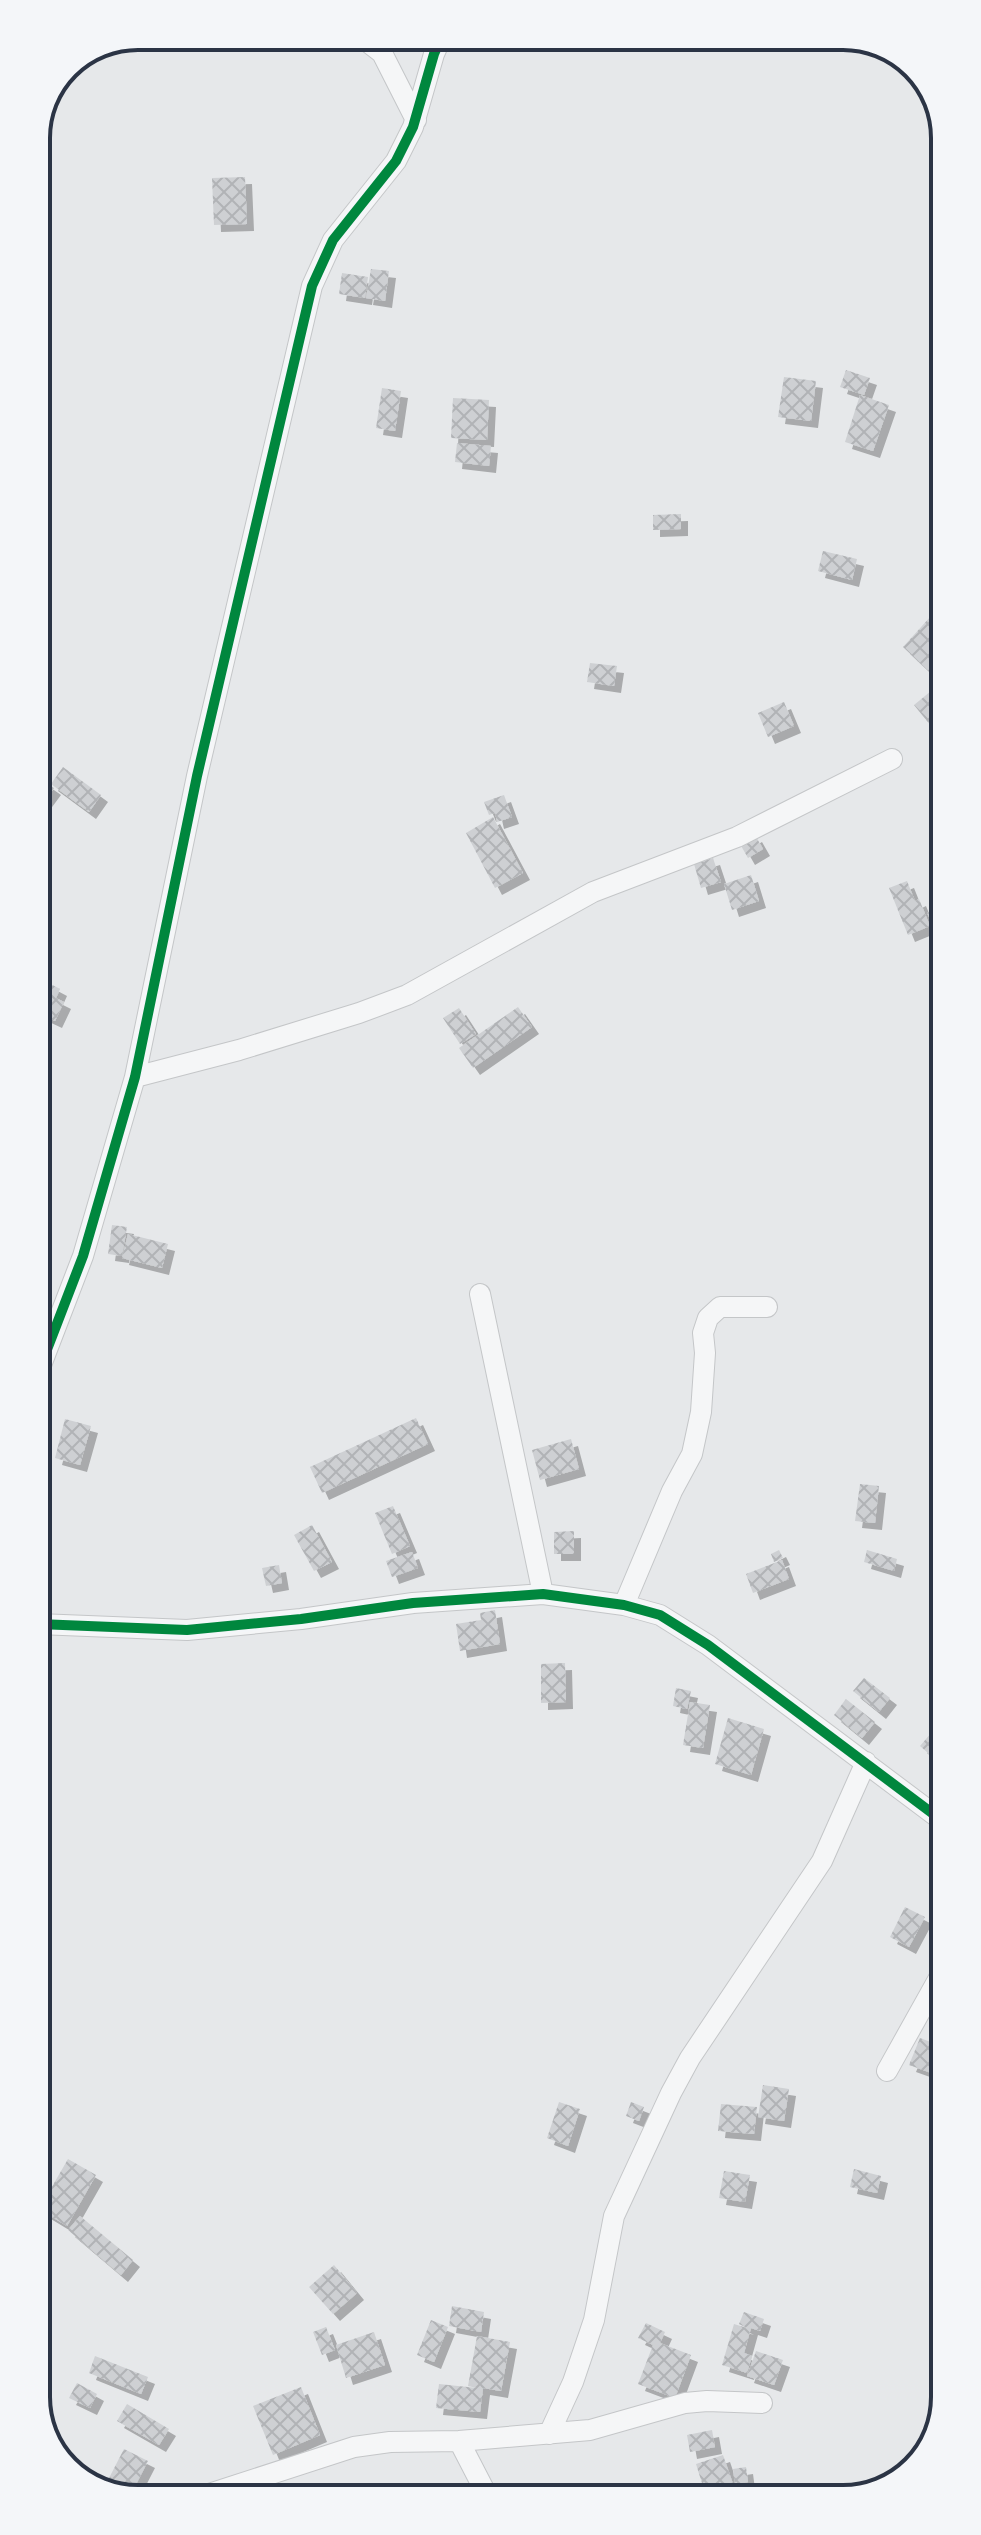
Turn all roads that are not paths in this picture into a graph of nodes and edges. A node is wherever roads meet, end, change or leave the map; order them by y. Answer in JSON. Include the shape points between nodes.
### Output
{"nodes":[{"id":1,"x":378,"y":50,"type":"edge"},
{"id":2,"x":436,"y":50,"type":"edge"},
{"id":3,"x":416,"y":120,"type":"junction"},
{"id":4,"x":892,"y":759,"type":"dead end"},
{"id":5,"x":135,"y":1077,"type":"junction"},
{"id":6,"x":480,"y":1294,"type":"dead end"},
{"id":7,"x":767,"y":1307,"type":"dead end"},
{"id":8,"x":50,"y":1342,"type":"edge"},
{"id":9,"x":543,"y":1594,"type":"junction"},
{"id":10,"x":624,"y":1605,"type":"junction"},
{"id":11,"x":50,"y":1624,"type":"edge"},
{"id":12,"x":866,"y":1762,"type":"junction"},
{"id":13,"x":931,"y":1809,"type":"edge"},
{"id":14,"x":931,"y":1992,"type":"edge"},
{"id":15,"x":887,"y":2071,"type":"dead end"},
{"id":16,"x":762,"y":2403,"type":"dead end"},
{"id":17,"x":549,"y":2434,"type":"junction"},
{"id":18,"x":459,"y":2441,"type":"junction"},
{"id":19,"x":237,"y":2485,"type":"edge"},
{"id":20,"x":482,"y":2485,"type":"edge"}],
"edges":[{"from":1,"to":3,"type":"street"},
{"from":2,"to":3,"type":"street"},
{"from":3,"to":5,"type":"street","via":[[396,161],[333,240],[312,286],[197,776]]},
{"from":4,"to":5,"type":"street","via":[[737,837],[593,892],[407,995],[239,1050]]},
{"from":5,"to":8,"type":"street","via":[[83,1256]]},
{"from":6,"to":9,"type":"street"},
{"from":7,"to":10,"type":"street","via":[[720,1307],[708,1318],[701,1412],[692,1454]]},
{"from":9,"to":10,"type":"street"},
{"from":9,"to":11,"type":"street","via":[[413,1603],[187,1630]]},
{"from":10,"to":12,"type":"street","via":[[660,1615],[708,1645]]},
{"from":12,"to":13,"type":"street"},
{"from":12,"to":17,"type":"street","via":[[822,1861],[671,2093],[614,2216],[594,2320]]},
{"from":14,"to":15,"type":"street"},
{"from":16,"to":17,"type":"street","via":[[685,2403],[590,2430]]},
{"from":17,"to":18,"type":"street"},
{"from":18,"to":19,"type":"street","via":[[354,2447]]},
{"from":18,"to":20,"type":"street"}]}
